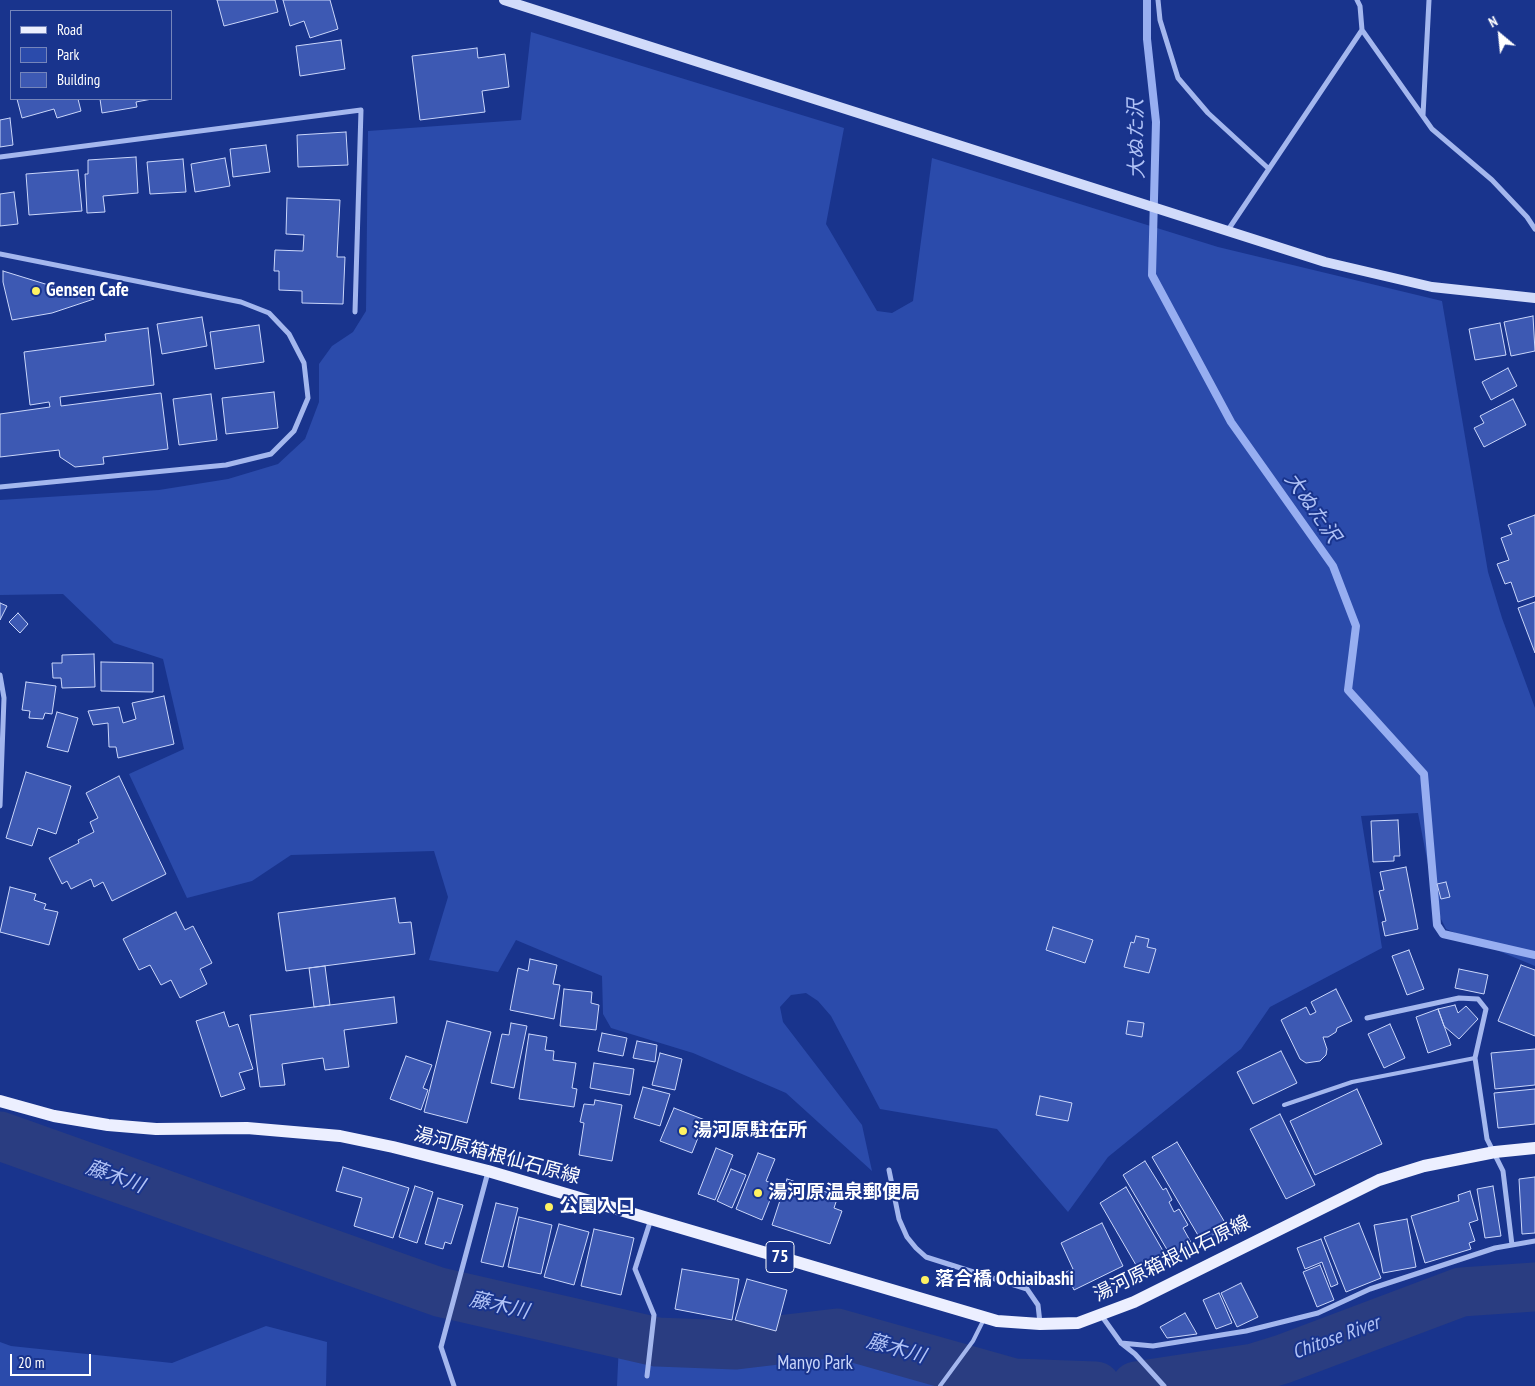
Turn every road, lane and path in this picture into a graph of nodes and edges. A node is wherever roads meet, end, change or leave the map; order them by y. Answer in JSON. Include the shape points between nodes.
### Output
{"nodes":[{"id":1,"x":504,"y":0,"type":"edge"},
{"id":2,"x":1158,"y":0,"type":"edge"},
{"id":3,"x":1357,"y":0,"type":"edge"},
{"id":4,"x":1429,"y":0,"type":"edge"},
{"id":5,"x":1362,"y":30,"type":"junction"},
{"id":6,"x":1424,"y":115,"type":"junction"},
{"id":7,"x":0,"y":156,"type":"edge"},
{"id":8,"x":1269,"y":169,"type":"junction"},
{"id":9,"x":1535,"y":229,"type":"edge"},
{"id":10,"x":1228,"y":230,"type":"junction"},
{"id":11,"x":0,"y":254,"type":"edge"},
{"id":12,"x":1535,"y":298,"type":"edge"},
{"id":13,"x":355,"y":312,"type":"dead end"},
{"id":14,"x":0,"y":487,"type":"edge"},
{"id":15,"x":0,"y":675,"type":"edge"},
{"id":16,"x":0,"y":806,"type":"edge"},
{"id":17,"x":1367,"y":1018,"type":"dead end"},
{"id":18,"x":1475,"y":1058,"type":"junction"},
{"id":19,"x":0,"y":1101,"type":"edge"},
{"id":20,"x":1284,"y":1105,"type":"dead end"},
{"id":21,"x":1535,"y":1148,"type":"edge"},
{"id":22,"x":1495,"y":1152,"type":"junction"},
{"id":23,"x":889,"y":1170,"type":"dead end"},
{"id":24,"x":488,"y":1171,"type":"junction"},
{"id":25,"x":651,"y":1219,"type":"junction"},
{"id":26,"x":1535,"y":1241,"type":"edge"},
{"id":27,"x":1512,"y":1245,"type":"junction"},
{"id":28,"x":1101,"y":1315,"type":"junction"},
{"id":29,"x":985,"y":1317,"type":"junction"},
{"id":30,"x":1040,"y":1324,"type":"junction"},
{"id":31,"x":1121,"y":1343,"type":"junction"},
{"id":32,"x":646,"y":1376,"type":"dead end"},
{"id":33,"x":454,"y":1386,"type":"edge"},
{"id":34,"x":940,"y":1386,"type":"edge"},
{"id":35,"x":1164,"y":1386,"type":"edge"}],
"edges":[{"from":1,"to":10,"type":"street"},
{"from":2,"to":8,"type":"street","via":[[1160,20],[1178,78],[1208,113]]},
{"from":3,"to":5,"type":"street"},
{"from":4,"to":6,"type":"street"},
{"from":5,"to":6,"type":"street"},
{"from":5,"to":8,"type":"street"},
{"from":6,"to":9,"type":"street","via":[[1432,129],[1492,180]]},
{"from":7,"to":13,"type":"street","via":[[361,110]]},
{"from":8,"to":10,"type":"street"},
{"from":10,"to":12,"type":"street","via":[[1325,262],[1432,287]]},
{"from":11,"to":14,"type":"street","via":[[241,302],[269,313],[289,334],[304,362],[308,398],[294,432],[271,454],[226,466]]},
{"from":15,"to":16,"type":"street","via":[[4,698]]},
{"from":17,"to":18,"type":"street","via":[[1459,998],[1478,999],[1486,1009]]},
{"from":18,"to":20,"type":"lane","via":[[1352,1082]]},
{"from":18,"to":22,"type":"street","via":[[1487,1139]]},
{"from":19,"to":24,"type":"main road","name":"湯河原箱根仙石原線","number":"75","via":[[54,1116],[108,1125],[156,1129],[247,1128],[340,1136]]},
{"from":21,"to":22,"type":"main road","name":"湯河原箱根仙石原線","number":"75"},
{"from":22,"to":27,"type":"street","via":[[1503,1171]]},
{"from":22,"to":28,"type":"main road","name":"湯河原箱根仙石原線","number":"75","via":[[1424,1166],[1379,1180],[1134,1302]]},
{"from":23,"to":30,"type":"street","via":[[899,1219],[916,1248],[926,1256],[1027,1289],[1038,1305]]},
{"from":24,"to":25,"type":"main road","name":"湯河原箱根仙石原線","number":"75"},
{"from":24,"to":33,"type":"street","via":[[441,1347]]},
{"from":25,"to":29,"type":"main road","name":"湯河原箱根仙石原線","number":"75"},
{"from":25,"to":32,"type":"street","via":[[635,1269],[654,1315]]},
{"from":26,"to":27,"type":"street"},
{"from":27,"to":31,"type":"street","via":[[1370,1289],[1318,1313],[1246,1331],[1153,1346]]},
{"from":28,"to":30,"type":"main road","name":"湯河原箱根仙石原線","number":"75","via":[[1078,1323]]},
{"from":28,"to":31,"type":"street"},
{"from":29,"to":30,"type":"main road","name":"湯河原箱根仙石原線","number":"75"},
{"from":29,"to":34,"type":"lane"},
{"from":31,"to":35,"type":"street"}]}
